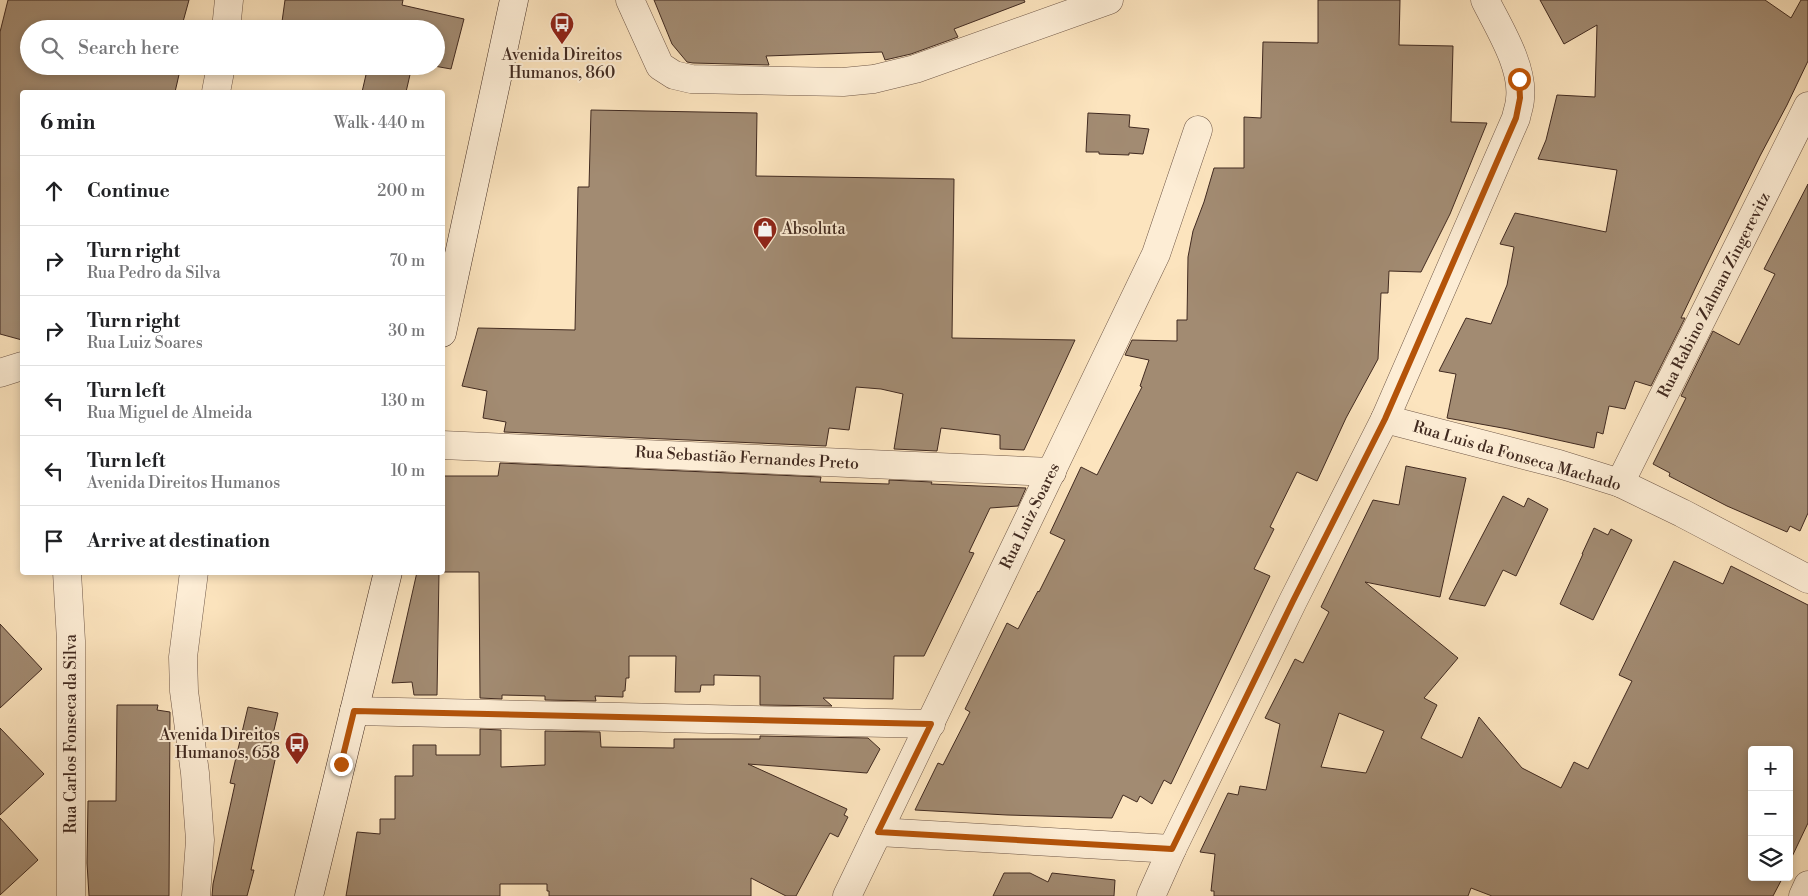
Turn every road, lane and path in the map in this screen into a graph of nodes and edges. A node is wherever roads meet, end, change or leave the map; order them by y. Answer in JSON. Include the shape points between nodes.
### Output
{"nodes":[{"id":1,"x":229,"y":0,"type":"edge"},
{"id":2,"x":514,"y":0,"type":"edge"},
{"id":3,"x":630,"y":0,"type":"edge"},
{"id":4,"x":1109,"y":0,"type":"edge"},
{"id":5,"x":1485,"y":0,"type":"edge"},
{"id":6,"x":227,"y":20,"type":"edge"},
{"id":7,"x":219,"y":75,"type":"edge"},
{"id":8,"x":216,"y":90,"type":"edge"},
{"id":9,"x":1808,"y":106,"type":"edge"},
{"id":10,"x":1198,"y":130,"type":"dead end"},
{"id":11,"x":446,"y":299,"type":"edge"},
{"id":12,"x":20,"y":367,"type":"edge"},
{"id":13,"x":0,"y":373,"type":"edge"},
{"id":14,"x":1385,"y":419,"type":"junction"},
{"id":15,"x":445,"y":445,"type":"edge"},
{"id":16,"x":1052,"y":472,"type":"junction"},
{"id":17,"x":1620,"y":483,"type":"junction"},
{"id":18,"x":67,"y":575,"type":"edge"},
{"id":19,"x":194,"y":575,"type":"edge"},
{"id":20,"x":387,"y":575,"type":"edge"},
{"id":21,"x":1808,"y":580,"type":"edge"},
{"id":22,"x":354,"y":711,"type":"junction"},
{"id":23,"x":931,"y":724,"type":"junction"},
{"id":24,"x":878,"y":832,"type":"junction"},
{"id":25,"x":1172,"y":849,"type":"junction"},
{"id":26,"x":1808,"y":885,"type":"edge"},
{"id":27,"x":71,"y":896,"type":"edge"},
{"id":28,"x":196,"y":896,"type":"edge"},
{"id":29,"x":309,"y":896,"type":"edge"},
{"id":30,"x":847,"y":896,"type":"edge"},
{"id":31,"x":1151,"y":896,"type":"edge"},
{"id":32,"x":1803,"y":896,"type":"edge"}],
"edges":[{"from":1,"to":6,"type":"street"},
{"from":2,"to":11,"type":"street"},
{"from":3,"to":4,"type":"street","via":[[660,66],[674,75],[691,79],[843,82],[916,69]]},
{"from":5,"to":14,"type":"street","via":[[1519,79],[1516,118]]},
{"from":7,"to":8,"type":"street"},
{"from":9,"to":17,"type":"street","name":"Rua Rabino Zalman Zingerevitz"},
{"from":10,"to":16,"type":"street","name":"Rua Luiz Soares","via":[[1156,254]]},
{"from":12,"to":13,"type":"street"},
{"from":14,"to":17,"type":"street","name":"Rua Luis da Fonseca Machado"},
{"from":14,"to":25,"type":"street"},
{"from":15,"to":16,"type":"street","name":"Rua Sebastião Fernandes Preto"},
{"from":16,"to":23,"type":"street","name":"Rua Luiz Soares"},
{"from":17,"to":21,"type":"street","name":"Rua Luis da Fonseca Machado"},
{"from":18,"to":27,"type":"street","name":"Rua Carlos Fonseca da Silva","via":[[71,641]]},
{"from":19,"to":28,"type":"street","via":[[183,657],[200,840]]},
{"from":20,"to":22,"type":"street"},
{"from":22,"to":23,"type":"street"},
{"from":22,"to":29,"type":"street"},
{"from":23,"to":24,"type":"street","name":"Rua Luiz Soares"},
{"from":24,"to":25,"type":"street"},
{"from":24,"to":30,"type":"street","name":"Rua Luiz Soares"},
{"from":25,"to":31,"type":"street"},
{"from":26,"to":32,"type":"street"}]}
